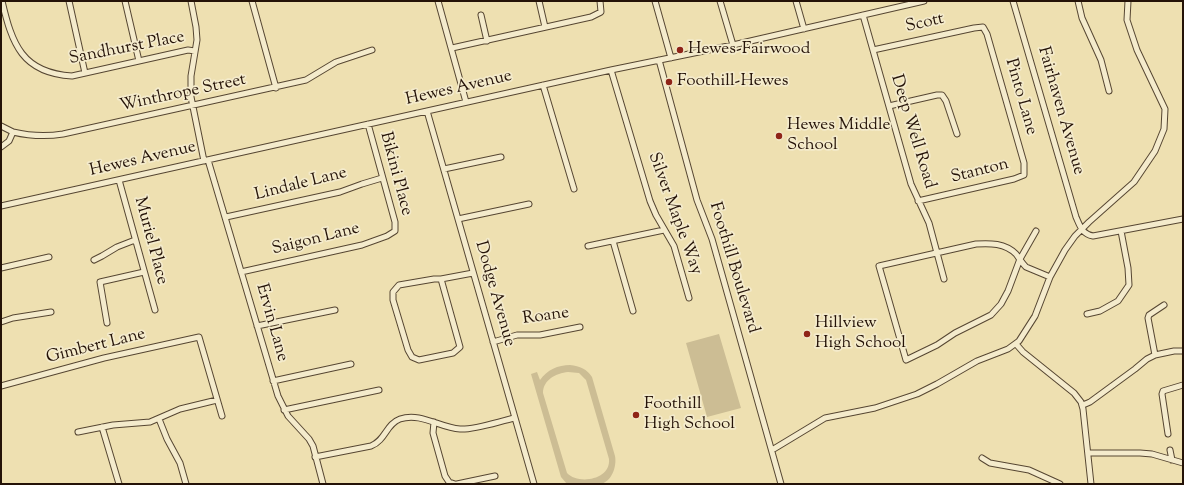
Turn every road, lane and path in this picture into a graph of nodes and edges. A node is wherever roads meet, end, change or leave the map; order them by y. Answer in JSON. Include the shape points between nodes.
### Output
{"nodes":[{"id":1,"x":2,"y":1,"type":"edge"},
{"id":2,"x":69,"y":1,"type":"edge"},
{"id":3,"x":125,"y":1,"type":"edge"},
{"id":4,"x":190,"y":1,"type":"edge"},
{"id":5,"x":252,"y":1,"type":"edge"},
{"id":6,"x":438,"y":1,"type":"edge"},
{"id":7,"x":539,"y":1,"type":"edge"},
{"id":8,"x":600,"y":1,"type":"edge"},
{"id":9,"x":655,"y":1,"type":"edge"},
{"id":10,"x":720,"y":1,"type":"edge"},
{"id":11,"x":796,"y":1,"type":"edge"},
{"id":12,"x":924,"y":1,"type":"edge"},
{"id":13,"x":1013,"y":1,"type":"edge"},
{"id":14,"x":1078,"y":1,"type":"edge"},
{"id":15,"x":1128,"y":1,"type":"edge"},
{"id":16,"x":481,"y":15,"type":"dead end"},
{"id":17,"x":863,"y":15,"type":"junction"},
{"id":18,"x":545,"y":27,"type":"junction"},
{"id":19,"x":983,"y":27,"type":"joint"},
{"id":20,"x":804,"y":29,"type":"junction"},
{"id":21,"x":487,"y":41,"type":"junction"},
{"id":22,"x":733,"y":45,"type":"junction"},
{"id":23,"x":452,"y":48,"type":"junction"},
{"id":24,"x":372,"y":50,"type":"dead end"},
{"id":25,"x":873,"y":50,"type":"junction"},
{"id":26,"x":196,"y":51,"type":"junction"},
{"id":27,"x":671,"y":58,"type":"junction"},
{"id":28,"x":659,"y":60,"type":"junction"},
{"id":29,"x":139,"y":61,"type":"junction"},
{"id":30,"x":611,"y":70,"type":"junction"},
{"id":31,"x":85,"y":73,"type":"junction"},
{"id":32,"x":543,"y":85,"type":"junction"},
{"id":33,"x":276,"y":88,"type":"junction"},
{"id":34,"x":1109,"y":91,"type":"dead end"},
{"id":35,"x":466,"y":102,"type":"junction"},
{"id":36,"x":192,"y":106,"type":"junction"},
{"id":37,"x":889,"y":106,"type":"junction"},
{"id":38,"x":427,"y":111,"type":"junction"},
{"id":39,"x":368,"y":124,"type":"junction"},
{"id":40,"x":1,"y":126,"type":"edge"},
{"id":41,"x":13,"y":132,"type":"junction"},
{"id":42,"x":957,"y":134,"type":"dead end"},
{"id":43,"x":1,"y":147,"type":"edge"},
{"id":44,"x":501,"y":156,"type":"dead end"},
{"id":45,"x":206,"y":160,"type":"junction"},
{"id":46,"x":444,"y":169,"type":"junction"},
{"id":47,"x":1024,"y":175,"type":"joint"},
{"id":48,"x":382,"y":178,"type":"junction"},
{"id":49,"x":119,"y":180,"type":"junction"},
{"id":50,"x":574,"y":189,"type":"dead end"},
{"id":51,"x":918,"y":201,"type":"junction"},
{"id":52,"x":529,"y":204,"type":"dead end"},
{"id":53,"x":1,"y":206,"type":"edge"},
{"id":54,"x":226,"y":218,"type":"junction"},
{"id":55,"x":458,"y":218,"type":"junction"},
{"id":56,"x":1183,"y":219,"type":"edge"},
{"id":57,"x":1081,"y":229,"type":"junction"},
{"id":58,"x":664,"y":230,"type":"junction"},
{"id":59,"x":395,"y":231,"type":"joint"},
{"id":60,"x":1036,"y":231,"type":"dead end"},
{"id":61,"x":1121,"y":231,"type":"junction"},
{"id":62,"x":135,"y":240,"type":"junction"},
{"id":63,"x":613,"y":241,"type":"junction"},
{"id":64,"x":588,"y":246,"type":"dead end"},
{"id":65,"x":937,"y":253,"type":"junction"},
{"id":66,"x":49,"y":257,"type":"dead end"},
{"id":67,"x":94,"y":260,"type":"dead end"},
{"id":68,"x":1020,"y":260,"type":"junction"},
{"id":69,"x":1,"y":268,"type":"edge"},
{"id":70,"x":144,"y":272,"type":"junction"},
{"id":71,"x":242,"y":272,"type":"junction"},
{"id":72,"x":473,"y":273,"type":"junction"},
{"id":73,"x":1050,"y":277,"type":"junction"},
{"id":74,"x":944,"y":278,"type":"dead end"},
{"id":75,"x":441,"y":279,"type":"junction"},
{"id":76,"x":689,"y":298,"type":"dead end"},
{"id":77,"x":1164,"y":305,"type":"dead end"},
{"id":78,"x":155,"y":310,"type":"dead end"},
{"id":79,"x":335,"y":310,"type":"dead end"},
{"id":80,"x":633,"y":310,"type":"dead end"},
{"id":81,"x":51,"y":312,"type":"dead end"},
{"id":82,"x":1087,"y":314,"type":"dead end"},
{"id":83,"x":1,"y":322,"type":"edge"},
{"id":84,"x":107,"y":323,"type":"dead end"},
{"id":85,"x":257,"y":326,"type":"junction"},
{"id":86,"x":580,"y":327,"type":"dead end"},
{"id":87,"x":493,"y":342,"type":"junction"},
{"id":88,"x":1016,"y":344,"type":"junction"},
{"id":89,"x":1183,"y":351,"type":"edge"},
{"id":90,"x":1155,"y":355,"type":"junction"},
{"id":91,"x":351,"y":364,"type":"dead end"},
{"id":92,"x":273,"y":381,"type":"junction"},
{"id":93,"x":1183,"y":385,"type":"edge"},
{"id":94,"x":1,"y":386,"type":"edge"},
{"id":95,"x":379,"y":390,"type":"dead end"},
{"id":96,"x":217,"y":400,"type":"junction"},
{"id":97,"x":1083,"y":405,"type":"junction"},
{"id":98,"x":284,"y":410,"type":"junction"},
{"id":99,"x":222,"y":416,"type":"dead end"},
{"id":100,"x":515,"y":418,"type":"junction"},
{"id":101,"x":159,"y":419,"type":"junction"},
{"id":102,"x":434,"y":422,"type":"junction"},
{"id":103,"x":102,"y":427,"type":"junction"},
{"id":104,"x":78,"y":432,"type":"dead end"},
{"id":105,"x":1168,"y":434,"type":"dead end"},
{"id":106,"x":772,"y":450,"type":"junction"},
{"id":107,"x":1170,"y":450,"type":"dead end"},
{"id":108,"x":1088,"y":452,"type":"junction"},
{"id":109,"x":315,"y":457,"type":"junction"},
{"id":110,"x":982,"y":458,"type":"dead end"},
{"id":111,"x":1172,"y":460,"type":"junction"},
{"id":112,"x":1183,"y":463,"type":"edge"},
{"id":113,"x":495,"y":476,"type":"dead end"},
{"id":114,"x":119,"y":484,"type":"edge"},
{"id":115,"x":186,"y":484,"type":"edge"},
{"id":116,"x":323,"y":484,"type":"edge"},
{"id":117,"x":456,"y":484,"type":"edge"},
{"id":118,"x":534,"y":484,"type":"edge"},
{"id":119,"x":781,"y":484,"type":"edge"},
{"id":120,"x":1060,"y":484,"type":"edge"},
{"id":121,"x":1091,"y":484,"type":"edge"}],
"edges":[{"from":1,"to":31,"type":"street","name":"Sandhurst Place","via":[[13,40],[19,50],[41,70],[57,75],[72,76]]},
{"from":2,"to":31,"type":"street"},
{"from":3,"to":29,"type":"street"},
{"from":4,"to":26,"type":"street","name":"Ervin Lane","via":[[196,27]]},
{"from":5,"to":33,"type":"street"},
{"from":6,"to":23,"type":"street"},
{"from":7,"to":18,"type":"street"},
{"from":8,"to":18,"type":"street","via":[[601,12],[591,17]]},
{"from":9,"to":27,"type":"street"},
{"from":10,"to":22,"type":"street"},
{"from":11,"to":20,"type":"street"},
{"from":12,"to":17,"type":"street","name":"Hewes Avenue"},
{"from":13,"to":57,"type":"street","name":"Fairhaven Avenue"},
{"from":14,"to":34,"type":"street","via":[[1082,18],[1101,60]]},
{"from":15,"to":57,"type":"street","via":[[1127,20],[1137,50],[1165,109],[1164,129],[1155,151],[1134,182]]},
{"from":16,"to":21,"type":"street"},
{"from":17,"to":20,"type":"street","name":"Hewes Avenue"},
{"from":17,"to":25,"type":"street","name":"Deep Well Road"},
{"from":18,"to":21,"type":"street"},
{"from":19,"to":25,"type":"street","name":"Scott"},
{"from":19,"to":47,"type":"street","name":"Pinto Lane","via":[[1022,155]]},
{"from":20,"to":22,"type":"street","name":"Hewes Avenue"},
{"from":21,"to":23,"type":"street"},
{"from":22,"to":27,"type":"street","name":"Hewes Avenue"},
{"from":23,"to":35,"type":"street"},
{"from":24,"to":33,"type":"street","name":"Winthrope Street","via":[[336,62],[306,80]]},
{"from":25,"to":37,"type":"street","name":"Deep Well Road"},
{"from":26,"to":29,"type":"street","name":"Sandhurst Place","via":[[188,50]]},
{"from":26,"to":36,"type":"street","name":"Ervin Lane","via":[[190,82]]},
{"from":27,"to":28,"type":"street","name":"Hewes Avenue"},
{"from":28,"to":30,"type":"street","name":"Hewes Avenue"},
{"from":28,"to":106,"type":"street","name":"Foothill Boulevard","via":[[693,186],[712,239]]},
{"from":29,"to":31,"type":"street","name":"Sandhurst Place"},
{"from":30,"to":32,"type":"street","name":"Hewes Avenue"},
{"from":30,"to":58,"type":"street","name":"Silver Maple Way","via":[[650,201]]},
{"from":32,"to":35,"type":"street","name":"Hewes Avenue"},
{"from":32,"to":50,"type":"street"},
{"from":33,"to":36,"type":"street","name":"Winthrope Street"},
{"from":35,"to":38,"type":"street","name":"Hewes Avenue"},
{"from":36,"to":41,"type":"street","name":"Winthrope Street","via":[[50,137]]},
{"from":36,"to":45,"type":"street","name":"Ervin Lane"},
{"from":37,"to":42,"type":"street","via":[[942,95]]},
{"from":37,"to":51,"type":"street","name":"Deep Well Road"},
{"from":38,"to":39,"type":"street","name":"Hewes Avenue"},
{"from":38,"to":46,"type":"street","name":"Dodge Avenue"},
{"from":39,"to":45,"type":"street","name":"Hewes Avenue"},
{"from":39,"to":48,"type":"street","name":"Bikini Place"},
{"from":40,"to":41,"type":"street","name":"Winthrope Street"},
{"from":41,"to":43,"type":"street","via":[[9,141]]},
{"from":44,"to":46,"type":"street"},
{"from":45,"to":49,"type":"street","name":"Hewes Avenue"},
{"from":45,"to":54,"type":"street","name":"Ervin Lane"},
{"from":46,"to":55,"type":"street","name":"Dodge Avenue"},
{"from":47,"to":51,"type":"street","name":"Stanton"},
{"from":48,"to":54,"type":"street","name":"Lindale Lane","via":[[340,192]]},
{"from":48,"to":59,"type":"street","name":"Bikini Place","via":[[395,222]]},
{"from":49,"to":53,"type":"street","name":"Hewes Avenue"},
{"from":49,"to":62,"type":"street","name":"Muriel Place"},
{"from":51,"to":65,"type":"street","name":"Deep Well Road","via":[[929,223]]},
{"from":52,"to":55,"type":"street"},
{"from":54,"to":71,"type":"street","name":"Ervin Lane"},
{"from":55,"to":72,"type":"street","name":"Dodge Avenue"},
{"from":56,"to":61,"type":"street"},
{"from":57,"to":61,"type":"street","via":[[1085,234],[1093,236]]},
{"from":57,"to":73,"type":"street","via":[[1065,250]]},
{"from":58,"to":63,"type":"street"},
{"from":58,"to":76,"type":"street","name":"Silver Maple Way","via":[[679,258]]},
{"from":59,"to":71,"type":"street","name":"Saigon Lane","via":[[362,245]]},
{"from":60,"to":68,"type":"street"},
{"from":61,"to":82,"type":"street","via":[[1129,285],[1118,301],[1100,311]]},
{"from":62,"to":67,"type":"street"},
{"from":62,"to":70,"type":"street","name":"Muriel Place"},
{"from":63,"to":64,"type":"street"},
{"from":63,"to":80,"type":"street"},
{"from":65,"to":68,"type":"street","via":[[989,243],[1008,248]]},
{"from":65,"to":68,"type":"street","via":[[879,266],[906,360],[991,315],[1008,291]]},
{"from":65,"to":74,"type":"street","name":"Deep Well Road"},
{"from":66,"to":69,"type":"street"},
{"from":68,"to":73,"type":"street","via":[[1026,267]]},
{"from":70,"to":78,"type":"street","name":"Muriel Place"},
{"from":70,"to":84,"type":"street","via":[[100,282]]},
{"from":71,"to":85,"type":"street","name":"Ervin Lane"},
{"from":72,"to":75,"type":"street"},
{"from":72,"to":87,"type":"street","name":"Dodge Avenue"},
{"from":73,"to":88,"type":"street","via":[[1035,316]]},
{"from":75,"to":75,"type":"street","via":[[399,285],[393,292],[393,300],[408,350],[412,357],[420,360],[453,352],[460,347]]},
{"from":77,"to":90,"type":"street","via":[[1148,318]]},
{"from":79,"to":85,"type":"street"},
{"from":81,"to":83,"type":"street"},
{"from":85,"to":92,"type":"street","name":"Ervin Lane"},
{"from":86,"to":87,"type":"street","name":"Roane","via":[[540,335],[517,335]]},
{"from":87,"to":100,"type":"street","name":"Dodge Avenue"},
{"from":88,"to":97,"type":"street","via":[[1074,393]]},
{"from":88,"to":106,"type":"street","via":[[977,361],[927,390],[902,400],[825,418]]},
{"from":89,"to":90,"type":"street"},
{"from":90,"to":97,"type":"street"},
{"from":91,"to":92,"type":"street"},
{"from":92,"to":98,"type":"street","name":"Ervin Lane"},
{"from":93,"to":105,"type":"street","via":[[1167,389],[1162,394]]},
{"from":94,"to":96,"type":"street","name":"Gimbert Lane","via":[[104,358],[199,337]]},
{"from":95,"to":98,"type":"street"},
{"from":96,"to":99,"type":"street"},
{"from":96,"to":101,"type":"street","via":[[180,409]]},
{"from":97,"to":108,"type":"street"},
{"from":98,"to":109,"type":"street","name":"Ervin Lane","via":[[309,439]]},
{"from":100,"to":102,"type":"street","via":[[463,429]]},
{"from":100,"to":118,"type":"street","name":"Dodge Avenue"},
{"from":101,"to":103,"type":"street"},
{"from":101,"to":115,"type":"street","via":[[180,463]]},
{"from":102,"to":109,"type":"street","via":[[415,417],[400,419],[388,427],[377,444]]},
{"from":102,"to":117,"type":"street","via":[[433,433],[445,476],[449,482]]},
{"from":103,"to":104,"type":"street"},
{"from":103,"to":114,"type":"street"},
{"from":106,"to":119,"type":"street","name":"Foothill Boulevard"},
{"from":107,"to":111,"type":"street"},
{"from":108,"to":111,"type":"street","via":[[1152,454]]},
{"from":108,"to":121,"type":"street"},
{"from":109,"to":116,"type":"street","name":"Ervin Lane"},
{"from":110,"to":120,"type":"street","via":[[990,463],[1029,470]]},
{"from":111,"to":112,"type":"street"},
{"from":113,"to":117,"type":"street"}]}
